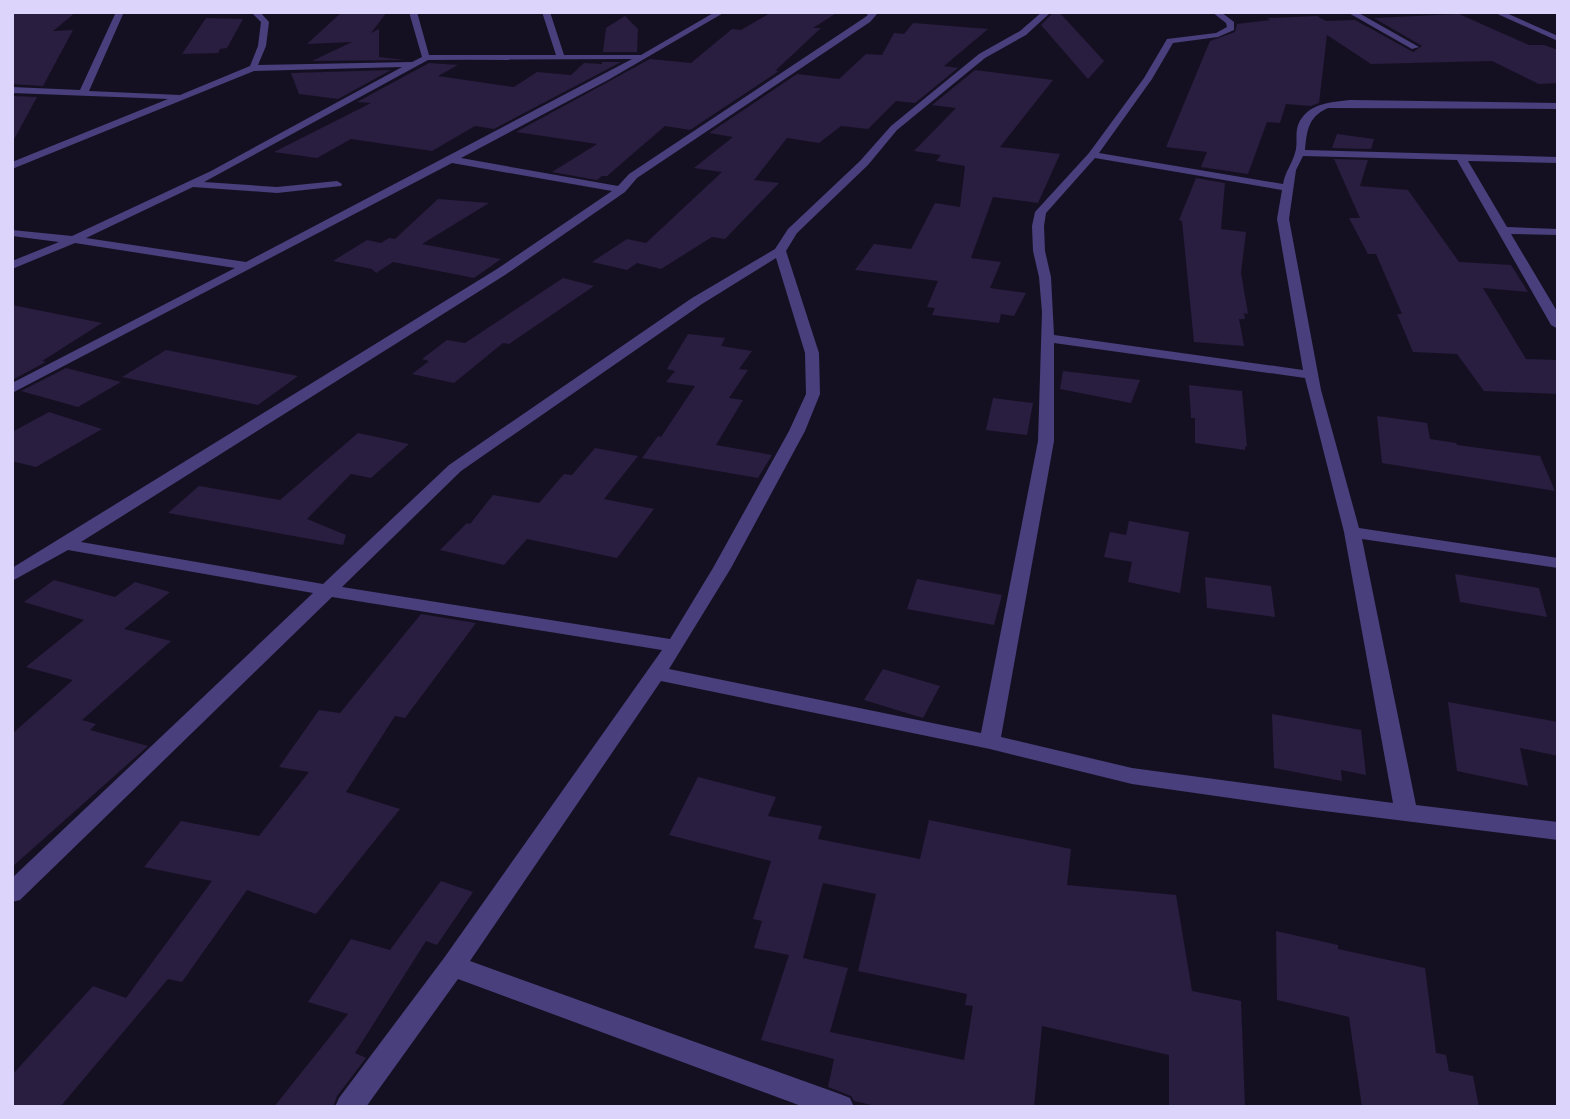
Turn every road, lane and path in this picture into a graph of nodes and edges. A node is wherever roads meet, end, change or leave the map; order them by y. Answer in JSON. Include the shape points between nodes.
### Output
{"nodes":[{"id":1,"x":120,"y":12,"type":"edge"},
{"id":2,"x":255,"y":12,"type":"edge"},
{"id":3,"x":413,"y":12,"type":"edge"},
{"id":4,"x":546,"y":12,"type":"edge"},
{"id":5,"x":721,"y":12,"type":"edge"},
{"id":6,"x":867,"y":12,"type":"edge"},
{"id":7,"x":1047,"y":12,"type":"edge"},
{"id":8,"x":1216,"y":12,"type":"edge"},
{"id":9,"x":1351,"y":12,"type":"edge"},
{"id":10,"x":1497,"y":12,"type":"edge"},
{"id":11,"x":1558,"y":39,"type":"edge"},
{"id":12,"x":1415,"y":47,"type":"dead end"},
{"id":13,"x":560,"y":56,"type":"junction"},
{"id":14,"x":645,"y":57,"type":"junction"},
{"id":15,"x":426,"y":58,"type":"junction"},
{"id":16,"x":414,"y":64,"type":"junction"},
{"id":17,"x":253,"y":68,"type":"junction"},
{"id":18,"x":12,"y":90,"type":"edge"},
{"id":19,"x":84,"y":92,"type":"junction"},
{"id":20,"x":182,"y":97,"type":"junction"},
{"id":21,"x":1558,"y":106,"type":"edge"},
{"id":22,"x":23,"y":151,"type":"dead end"},
{"id":23,"x":45,"y":152,"type":"junction"},
{"id":24,"x":1300,"y":153,"type":"junction"},
{"id":25,"x":1093,"y":155,"type":"junction"},
{"id":26,"x":1461,"y":158,"type":"junction"},
{"id":27,"x":453,"y":160,"type":"junction"},
{"id":28,"x":1558,"y":160,"type":"edge"},
{"id":29,"x":12,"y":166,"type":"edge"},
{"id":30,"x":189,"y":184,"type":"junction"},
{"id":31,"x":337,"y":184,"type":"dead end"},
{"id":32,"x":1288,"y":188,"type":"junction"},
{"id":33,"x":621,"y":190,"type":"junction"},
{"id":34,"x":1504,"y":230,"type":"junction"},
{"id":35,"x":1558,"y":232,"type":"edge"},
{"id":36,"x":12,"y":233,"type":"edge"},
{"id":37,"x":76,"y":240,"type":"junction"},
{"id":38,"x":780,"y":251,"type":"junction"},
{"id":39,"x":12,"y":265,"type":"edge"},
{"id":40,"x":248,"y":266,"type":"junction"},
{"id":41,"x":1558,"y":326,"type":"edge"},
{"id":42,"x":1048,"y":338,"type":"junction"},
{"id":43,"x":1311,"y":375,"type":"junction"},
{"id":44,"x":12,"y":389,"type":"edge"},
{"id":45,"x":1352,"y":532,"type":"junction"},
{"id":46,"x":65,"y":544,"type":"junction"},
{"id":47,"x":1558,"y":563,"type":"edge"},
{"id":48,"x":12,"y":576,"type":"edge"},
{"id":49,"x":325,"y":590,"type":"junction"},
{"id":50,"x":675,"y":646,"type":"junction"},
{"id":51,"x":656,"y":673,"type":"junction"},
{"id":52,"x":990,"y":742,"type":"junction"},
{"id":53,"x":1406,"y":813,"type":"junction"},
{"id":54,"x":1558,"y":831,"type":"edge"},
{"id":55,"x":12,"y":893,"type":"edge"},
{"id":56,"x":453,"y":966,"type":"junction"},
{"id":57,"x":349,"y":1107,"type":"edge"},
{"id":58,"x":840,"y":1107,"type":"edge"}],
"edges":[{"from":1,"to":19,"type":"street"},
{"from":2,"to":17,"type":"street","via":[[265,22],[265,31]]},
{"from":3,"to":15,"type":"street"},
{"from":4,"to":13,"type":"street"},
{"from":5,"to":14,"type":"street"},
{"from":6,"to":33,"type":"street","via":[[873,14],[867,20],[633,176]]},
{"from":7,"to":38,"type":"street","via":[[1021,34],[982,56],[894,128],[792,231]]},
{"from":8,"to":25,"type":"street","via":[[1230,22],[1228,32],[1170,41]]},
{"from":9,"to":12,"type":"street"},
{"from":10,"to":11,"type":"street"},
{"from":13,"to":14,"type":"street"},
{"from":13,"to":15,"type":"street"},
{"from":14,"to":27,"type":"street"},
{"from":15,"to":16,"type":"street"},
{"from":16,"to":17,"type":"street"},
{"from":16,"to":30,"type":"street"},
{"from":17,"to":20,"type":"street"},
{"from":18,"to":19,"type":"street"},
{"from":19,"to":20,"type":"street"},
{"from":20,"to":23,"type":"street"},
{"from":21,"to":24,"type":"street","via":[[1326,105],[1303,125]]},
{"from":22,"to":23,"type":"street"},
{"from":23,"to":29,"type":"street"},
{"from":24,"to":26,"type":"street"},
{"from":24,"to":32,"type":"street"},
{"from":25,"to":32,"type":"street"},
{"from":25,"to":42,"type":"street","via":[[1041,212],[1039,251]]},
{"from":26,"to":28,"type":"street"},
{"from":26,"to":34,"type":"street"},
{"from":27,"to":33,"type":"street"},
{"from":27,"to":40,"type":"street"},
{"from":30,"to":31,"type":"street","via":[[277,190]]},
{"from":30,"to":37,"type":"street"},
{"from":32,"to":43,"type":"street","via":[[1283,219]]},
{"from":33,"to":46,"type":"street","via":[[501,272]]},
{"from":34,"to":35,"type":"street"},
{"from":34,"to":41,"type":"street"},
{"from":36,"to":37,"type":"street"},
{"from":37,"to":39,"type":"street"},
{"from":37,"to":40,"type":"street"},
{"from":38,"to":49,"type":"street","via":[[697,301],[455,468]]},
{"from":38,"to":50,"type":"street","via":[[812,353],[813,394],[722,568]]},
{"from":40,"to":44,"type":"street"},
{"from":42,"to":43,"type":"street"},
{"from":42,"to":52,"type":"street","via":[[1046,441]]},
{"from":43,"to":45,"type":"street"},
{"from":45,"to":47,"type":"street"},
{"from":45,"to":53,"type":"street"},
{"from":46,"to":48,"type":"street"},
{"from":46,"to":49,"type":"street"},
{"from":49,"to":50,"type":"street"},
{"from":49,"to":55,"type":"street"},
{"from":50,"to":51,"type":"street"},
{"from":51,"to":52,"type":"street"},
{"from":51,"to":56,"type":"street"},
{"from":52,"to":53,"type":"street","via":[[1132,776]]},
{"from":53,"to":54,"type":"street"},
{"from":56,"to":57,"type":"street"},
{"from":56,"to":58,"type":"street"}]}
